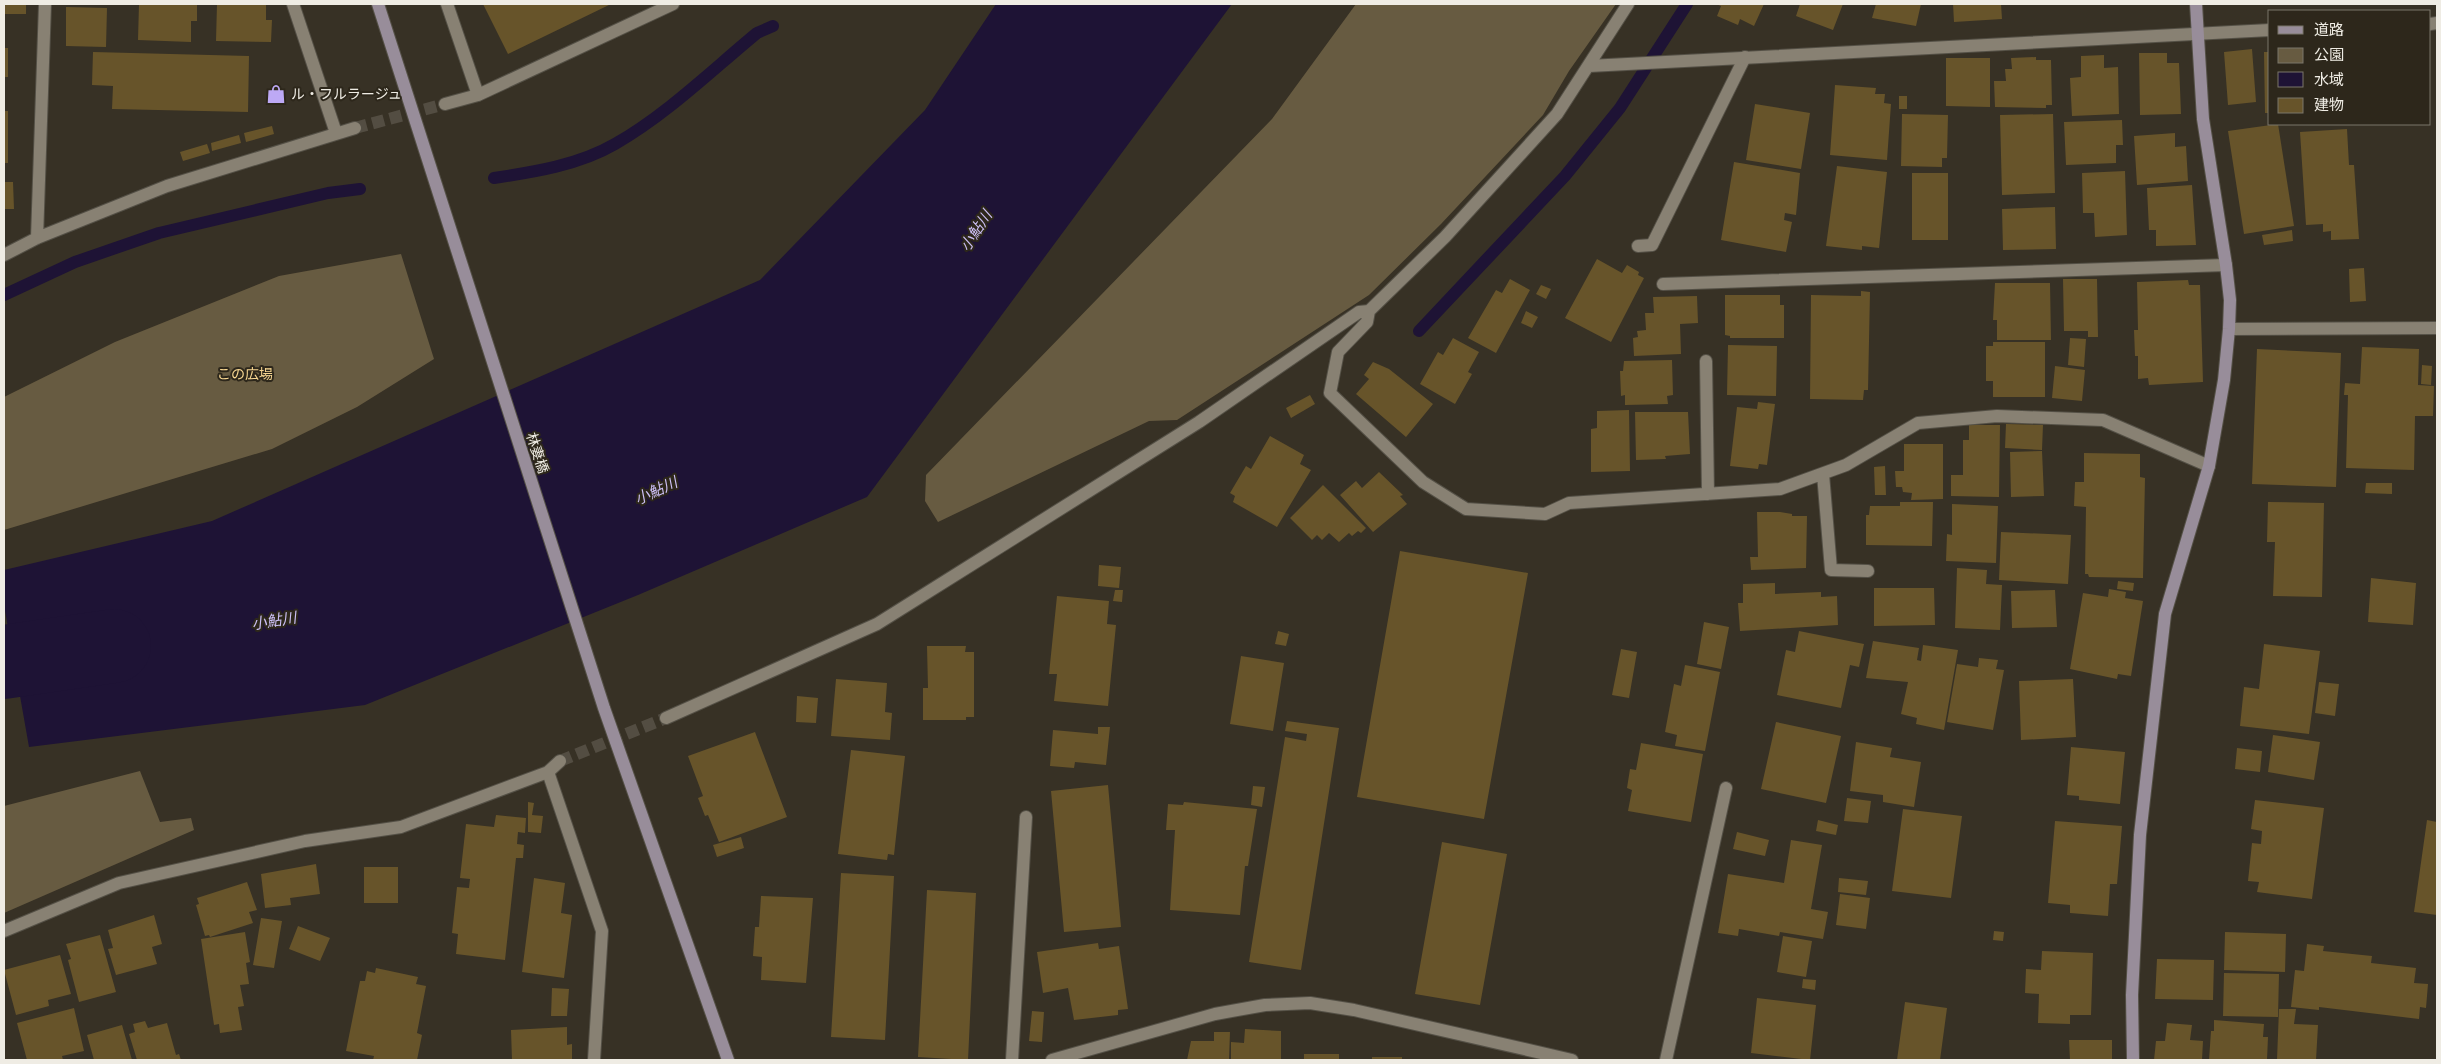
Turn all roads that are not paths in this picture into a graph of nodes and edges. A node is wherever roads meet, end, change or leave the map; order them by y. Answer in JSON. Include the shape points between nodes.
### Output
{"nodes":[{"id":1,"x":45,"y":4,"type":"edge"},
{"id":2,"x":293,"y":4,"type":"edge"},
{"id":3,"x":378,"y":4,"type":"edge"},
{"id":4,"x":447,"y":4,"type":"edge"},
{"id":5,"x":673,"y":4,"type":"edge"},
{"id":6,"x":1628,"y":4,"type":"edge"},
{"id":7,"x":2196,"y":4,"type":"edge"},
{"id":8,"x":2268,"y":30,"type":"edge"},
{"id":9,"x":2197,"y":33,"type":"junction"},
{"id":10,"x":1745,"y":57,"type":"junction"},
{"id":11,"x":1589,"y":66,"type":"junction"},
{"id":12,"x":478,"y":96,"type":"junction"},
{"id":13,"x":445,"y":104,"type":"tunnel mouth"},
{"id":14,"x":355,"y":128,"type":"tunnel mouth"},
{"id":15,"x":336,"y":133,"type":"junction"},
{"id":16,"x":37,"y":238,"type":"junction"},
{"id":17,"x":1638,"y":246,"type":"dead end"},
{"id":18,"x":4,"y":255,"type":"edge"},
{"id":19,"x":2226,"y":265,"type":"junction"},
{"id":20,"x":1663,"y":284,"type":"dead end"},
{"id":21,"x":1369,"y":311,"type":"junction"},
{"id":22,"x":2437,"y":328,"type":"edge"},
{"id":23,"x":2229,"y":329,"type":"junction"},
{"id":24,"x":1706,"y":361,"type":"dead end"},
{"id":25,"x":2209,"y":466,"type":"junction"},
{"id":26,"x":1822,"y":474,"type":"junction"},
{"id":27,"x":1708,"y":494,"type":"junction"},
{"id":28,"x":1868,"y":571,"type":"dead end"},
{"id":29,"x":666,"y":718,"type":"tunnel mouth"},
{"id":30,"x":560,"y":761,"type":"tunnel mouth"},
{"id":31,"x":548,"y":772,"type":"junction"},
{"id":32,"x":1726,"y":788,"type":"dead end"},
{"id":33,"x":1026,"y":817,"type":"dead end"},
{"id":34,"x":4,"y":931,"type":"edge"},
{"id":35,"x":594,"y":1060,"type":"edge"},
{"id":36,"x":728,"y":1060,"type":"edge"},
{"id":37,"x":1012,"y":1060,"type":"edge"},
{"id":38,"x":1052,"y":1060,"type":"edge"},
{"id":39,"x":1572,"y":1060,"type":"edge"},
{"id":40,"x":1666,"y":1060,"type":"edge"},
{"id":41,"x":2133,"y":1060,"type":"edge"}],
"edges":[{"from":1,"to":16,"type":"street"},
{"from":2,"to":15,"type":"street"},
{"from":3,"to":36,"type":"street","name":"林妻橋","via":[[590,665]]},
{"from":4,"to":12,"type":"street"},
{"from":5,"to":12,"type":"street"},
{"from":6,"to":11,"type":"street"},
{"from":7,"to":9,"type":"street"},
{"from":8,"to":9,"type":"street"},
{"from":9,"to":10,"type":"street"},
{"from":9,"to":19,"type":"street","via":[[2203,119]]},
{"from":10,"to":11,"type":"street"},
{"from":10,"to":17,"type":"street","via":[[1652,245]]},
{"from":11,"to":21,"type":"street","via":[[1557,114],[1445,237]]},
{"from":12,"to":13,"type":"street"},
{"from":14,"to":15,"type":"street"},
{"from":15,"to":16,"type":"street","via":[[167,186]]},
{"from":16,"to":18,"type":"street"},
{"from":19,"to":20,"type":"street"},
{"from":19,"to":23,"type":"street"},
{"from":21,"to":27,"type":"street","via":[[1367,322],[1338,352],[1330,394],[1423,482],[1466,510],[1545,514],[1569,502]]},
{"from":21,"to":29,"type":"street","via":[[1359,312],[1199,422],[877,624]]},
{"from":22,"to":23,"type":"street"},
{"from":23,"to":25,"type":"street"},
{"from":24,"to":27,"type":"street"},
{"from":25,"to":26,"type":"street","via":[[2103,420],[1997,416],[1918,424],[1846,466]]},
{"from":25,"to":41,"type":"street","via":[[2165,614],[2140,835],[2132,995]]},
{"from":26,"to":27,"type":"street","via":[[1780,489]]},
{"from":26,"to":28,"type":"street","via":[[1832,570]]},
{"from":30,"to":31,"type":"street"},
{"from":31,"to":34,"type":"street","via":[[401,827],[305,841],[120,883]]},
{"from":31,"to":35,"type":"street","via":[[602,931]]},
{"from":32,"to":40,"type":"street"},
{"from":33,"to":37,"type":"street"},
{"from":38,"to":39,"type":"street","via":[[1215,1014],[1265,1005],[1310,1003],[1354,1010]]}]}
